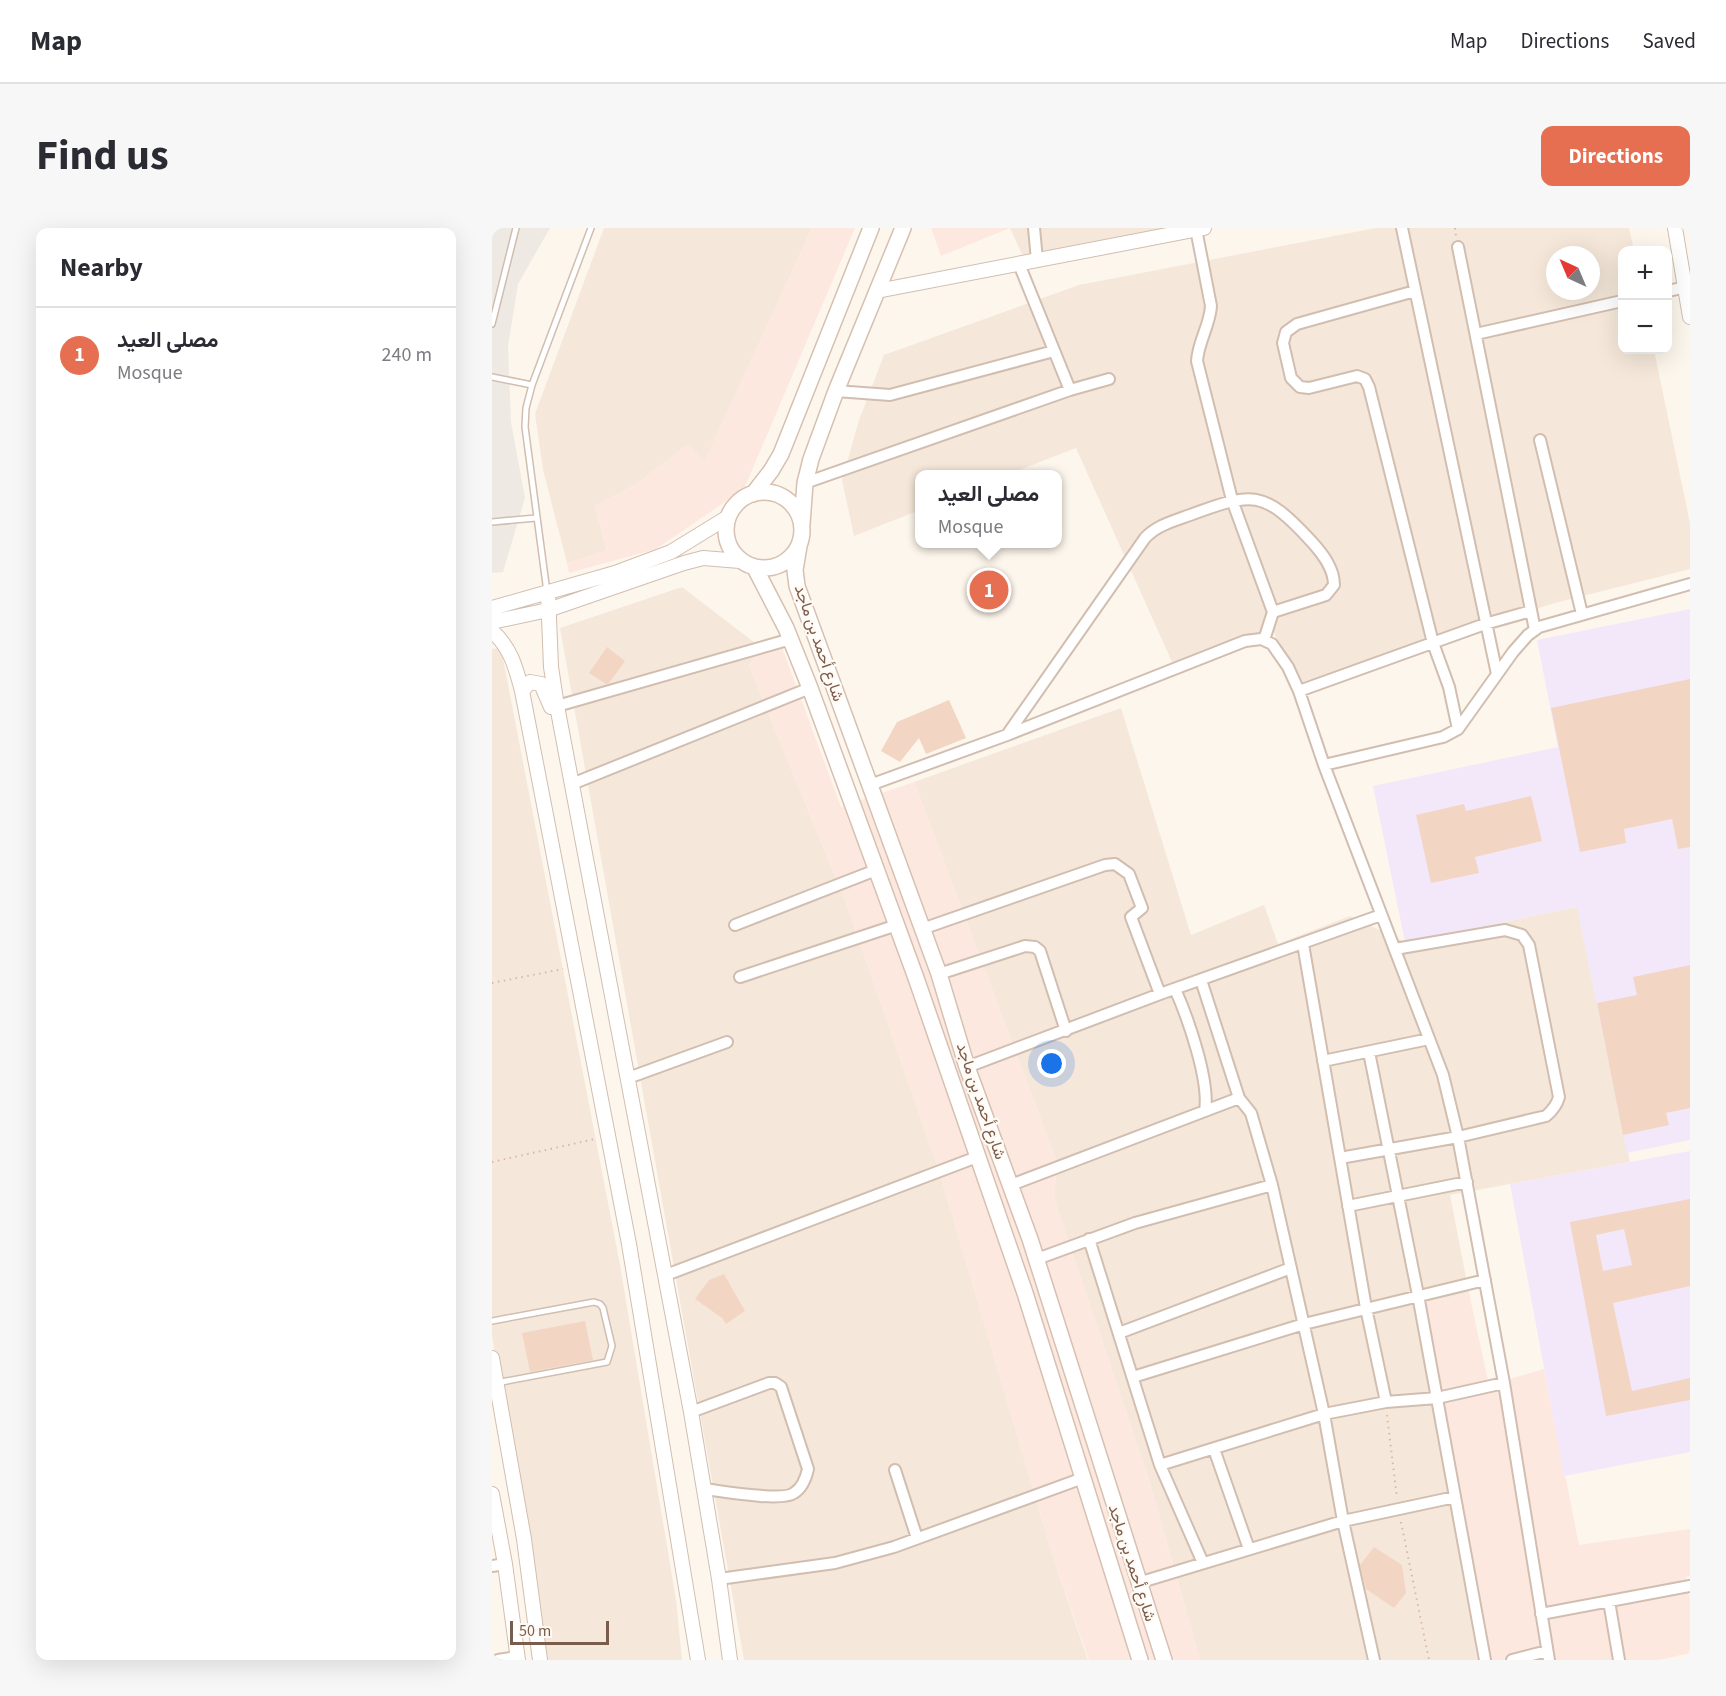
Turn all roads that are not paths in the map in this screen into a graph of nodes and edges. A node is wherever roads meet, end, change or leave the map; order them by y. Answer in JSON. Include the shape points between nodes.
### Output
{"nodes":[{"id":1,"x":516,"y":228,"type":"edge"},
{"id":2,"x":591,"y":228,"type":"edge"},
{"id":3,"x":871,"y":228,"type":"edge"},
{"id":4,"x":903,"y":228,"type":"edge"},
{"id":5,"x":1034,"y":228,"type":"edge"},
{"id":6,"x":1402,"y":228,"type":"edge"},
{"id":7,"x":1675,"y":228,"type":"edge"},
{"id":8,"x":1200,"y":229,"type":"edge"},
{"id":9,"x":1458,"y":247,"type":"dead end"},
{"id":10,"x":1036,"y":260,"type":"junction"},
{"id":11,"x":1019,"y":264,"type":"junction"},
{"id":12,"x":1687,"y":287,"type":"edge"},
{"id":13,"x":1672,"y":290,"type":"edge"},
{"id":14,"x":877,"y":291,"type":"junction"},
{"id":15,"x":1415,"y":291,"type":"junction"},
{"id":16,"x":1618,"y":302,"type":"edge"},
{"id":17,"x":1690,"y":317,"type":"edge"},
{"id":18,"x":492,"y":324,"type":"edge"},
{"id":19,"x":1476,"y":334,"type":"junction"},
{"id":20,"x":1054,"y":351,"type":"junction"},
{"id":21,"x":492,"y":377,"type":"edge"},
{"id":22,"x":1109,"y":379,"type":"dead end"},
{"id":23,"x":532,"y":385,"type":"junction"},
{"id":24,"x":1070,"y":390,"type":"junction"},
{"id":25,"x":836,"y":391,"type":"junction"},
{"id":26,"x":1540,"y":440,"type":"dead end"},
{"id":27,"x":806,"y":483,"type":"junction"},
{"id":28,"x":753,"y":494,"type":"junction"},
{"id":29,"x":1232,"y":500,"type":"junction"},
{"id":30,"x":728,"y":516,"type":"junction"},
{"id":31,"x":536,"y":518,"type":"junction"},
{"id":32,"x":492,"y":522,"type":"edge"},
{"id":33,"x":802,"y":524,"type":"junction"},
{"id":34,"x":799,"y":546,"type":"junction"},
{"id":35,"x":741,"y":561,"type":"junction"},
{"id":36,"x":755,"y":568,"type":"junction"},
{"id":37,"x":1690,"y":584,"type":"edge"},
{"id":38,"x":548,"y":593,"type":"junction"},
{"id":39,"x":492,"y":608,"type":"edge"},
{"id":40,"x":548,"y":610,"type":"junction"},
{"id":41,"x":1531,"y":611,"type":"junction"},
{"id":42,"x":1273,"y":612,"type":"junction"},
{"id":43,"x":1582,"y":614,"type":"junction"},
{"id":44,"x":492,"y":622,"type":"edge"},
{"id":45,"x":1485,"y":624,"type":"junction"},
{"id":46,"x":1535,"y":630,"type":"junction"},
{"id":47,"x":492,"y":631,"type":"edge"},
{"id":48,"x":790,"y":639,"type":"junction"},
{"id":49,"x":1264,"y":640,"type":"junction"},
{"id":50,"x":1433,"y":643,"type":"junction"},
{"id":51,"x":1497,"y":674,"type":"junction"},
{"id":52,"x":810,"y":688,"type":"junction"},
{"id":53,"x":1299,"y":691,"type":"junction"},
{"id":54,"x":522,"y":692,"type":"junction"},
{"id":55,"x":557,"y":706,"type":"junction"},
{"id":56,"x":1458,"y":729,"type":"junction"},
{"id":57,"x":1007,"y":735,"type":"junction"},
{"id":58,"x":564,"y":745,"type":"junction"},
{"id":59,"x":1324,"y":765,"type":"junction"},
{"id":60,"x":572,"y":784,"type":"junction"},
{"id":61,"x":870,"y":785,"type":"junction"},
{"id":62,"x":876,"y":870,"type":"junction"},
{"id":63,"x":1381,"y":915,"type":"junction"},
{"id":64,"x":897,"y":924,"type":"junction"},
{"id":65,"x":735,"y":925,"type":"dead end"},
{"id":66,"x":922,"y":929,"type":"junction"},
{"id":67,"x":1303,"y":944,"type":"junction"},
{"id":68,"x":1395,"y":949,"type":"junction"},
{"id":69,"x":939,"y":974,"type":"junction"},
{"id":70,"x":740,"y":977,"type":"dead end"},
{"id":71,"x":1201,"y":980,"type":"junction"},
{"id":72,"x":1175,"y":989,"type":"junction"},
{"id":73,"x":1160,"y":994,"type":"junction"},
{"id":74,"x":1066,"y":1031,"type":"junction"},
{"id":75,"x":1429,"y":1039,"type":"junction"},
{"id":76,"x":727,"y":1042,"type":"dead end"},
{"id":77,"x":1369,"y":1052,"type":"junction"},
{"id":78,"x":1323,"y":1061,"type":"junction"},
{"id":79,"x":967,"y":1066,"type":"junction"},
{"id":80,"x":628,"y":1077,"type":"junction"},
{"id":81,"x":1239,"y":1098,"type":"junction"},
{"id":82,"x":1205,"y":1111,"type":"junction"},
{"id":83,"x":1458,"y":1137,"type":"junction"},
{"id":84,"x":1388,"y":1149,"type":"junction"},
{"id":85,"x":977,"y":1157,"type":"junction"},
{"id":86,"x":1340,"y":1158,"type":"junction"},
{"id":87,"x":1467,"y":1182,"type":"junction"},
{"id":88,"x":1011,"y":1185,"type":"junction"},
{"id":89,"x":1272,"y":1185,"type":"junction"},
{"id":90,"x":1397,"y":1195,"type":"junction"},
{"id":91,"x":1348,"y":1206,"type":"junction"},
{"id":92,"x":1089,"y":1239,"type":"junction"},
{"id":93,"x":1037,"y":1259,"type":"junction"},
{"id":94,"x":1291,"y":1268,"type":"junction"},
{"id":95,"x":666,"y":1275,"type":"junction"},
{"id":96,"x":1485,"y":1280,"type":"junction"},
{"id":97,"x":1418,"y":1295,"type":"junction"},
{"id":98,"x":1366,"y":1308,"type":"junction"},
{"id":99,"x":492,"y":1321,"type":"edge"},
{"id":100,"x":1304,"y":1324,"type":"junction"},
{"id":101,"x":1119,"y":1333,"type":"junction"},
{"id":102,"x":492,"y":1358,"type":"edge"},
{"id":103,"x":1133,"y":1377,"type":"junction"},
{"id":104,"x":496,"y":1383,"type":"junction"},
{"id":105,"x":1504,"y":1383,"type":"junction"},
{"id":106,"x":1437,"y":1398,"type":"junction"},
{"id":107,"x":1386,"y":1402,"type":"junction"},
{"id":108,"x":691,"y":1412,"type":"junction"},
{"id":109,"x":1324,"y":1414,"type":"junction"},
{"id":110,"x":1214,"y":1449,"type":"junction"},
{"id":111,"x":1160,"y":1465,"type":"junction"},
{"id":112,"x":895,"y":1470,"type":"dead end"},
{"id":113,"x":1083,"y":1478,"type":"junction"},
{"id":114,"x":704,"y":1489,"type":"junction"},
{"id":115,"x":492,"y":1494,"type":"edge"},
{"id":116,"x":1455,"y":1497,"type":"junction"},
{"id":117,"x":1343,"y":1521,"type":"junction"},
{"id":118,"x":917,"y":1538,"type":"junction"},
{"id":119,"x":1249,"y":1549,"type":"junction"},
{"id":120,"x":1203,"y":1563,"type":"junction"},
{"id":121,"x":499,"y":1565,"type":"edge"},
{"id":122,"x":719,"y":1579,"type":"junction"},
{"id":123,"x":1138,"y":1582,"type":"junction"},
{"id":124,"x":1690,"y":1586,"type":"edge"},
{"id":125,"x":1609,"y":1601,"type":"junction"},
{"id":126,"x":1541,"y":1614,"type":"junction"},
{"id":127,"x":1548,"y":1656,"type":"edge"},
{"id":128,"x":518,"y":1659,"type":"edge"},
{"id":129,"x":498,"y":1660,"type":"edge"},
{"id":130,"x":540,"y":1660,"type":"edge"},
{"id":131,"x":698,"y":1660,"type":"edge"},
{"id":132,"x":730,"y":1660,"type":"edge"},
{"id":133,"x":1140,"y":1660,"type":"edge"},
{"id":134,"x":1164,"y":1660,"type":"edge"},
{"id":135,"x":1374,"y":1660,"type":"edge"},
{"id":136,"x":1485,"y":1660,"type":"edge"},
{"id":137,"x":1512,"y":1660,"type":"edge"},
{"id":138,"x":1619,"y":1660,"type":"edge"}],
"edges":[{"from":1,"to":18,"type":"lane"},
{"from":2,"to":23,"type":"lane"},
{"from":3,"to":28,"type":"main road","via":[[781,454]]},
{"from":4,"to":14,"type":"main road"},
{"from":5,"to":10,"type":"street"},
{"from":6,"to":15,"type":"street"},
{"from":7,"to":12,"type":"street"},
{"from":8,"to":10,"type":"street"},
{"from":8,"to":29,"type":"street","via":[[1211,315],[1197,361]]},
{"from":9,"to":19,"type":"street"},
{"from":10,"to":11,"type":"street"},
{"from":11,"to":14,"type":"street"},
{"from":11,"to":20,"type":"street"},
{"from":12,"to":13,"type":"street"},
{"from":12,"to":17,"type":"street"},
{"from":14,"to":25,"type":"main road"},
{"from":15,"to":45,"type":"street"},
{"from":15,"to":50,"type":"street","via":[[1297,324],[1286,332],[1283,343],[1291,378],[1300,387],[1357,375],[1365,379]]},
{"from":16,"to":19,"type":"street"},
{"from":19,"to":41,"type":"street"},
{"from":20,"to":24,"type":"street"},
{"from":20,"to":25,"type":"street","via":[[890,395]]},
{"from":21,"to":23,"type":"lane"},
{"from":22,"to":24,"type":"street"},
{"from":23,"to":31,"type":"lane","via":[[525,427]]},
{"from":24,"to":27,"type":"street"},
{"from":25,"to":27,"type":"main road"},
{"from":26,"to":43,"type":"street"},
{"from":27,"to":33,"type":"main road"},
{"from":28,"to":30,"type":"main road","via":[[738,502]]},
{"from":28,"to":33,"type":"main road","via":[[766,492],[790,502]]},
{"from":29,"to":42,"type":"street"},
{"from":29,"to":42,"type":"street","via":[[1265,501],[1281,512],[1324,555],[1334,578],[1334,585],[1326,594]]},
{"from":29,"to":57,"type":"street","via":[[1151,531]]},
{"from":30,"to":35,"type":"main road","via":[[727,541]]},
{"from":30,"to":38,"type":"street","via":[[671,552]]},
{"from":31,"to":32,"type":"lane"},
{"from":31,"to":38,"type":"lane"},
{"from":33,"to":34,"type":"main road"},
{"from":34,"to":36,"type":"main road","via":[[781,564]]},
{"from":34,"to":61,"type":"main road","name":"شارع أحمد بن ماجد","via":[[795,570],[798,586]]},
{"from":35,"to":36,"type":"main road"},
{"from":35,"to":40,"type":"street","via":[[704,558],[684,563]]},
{"from":36,"to":48,"type":"main road","name":"شارع أحمد بن ماجد"},
{"from":37,"to":43,"type":"street"},
{"from":38,"to":39,"type":"street"},
{"from":38,"to":40,"type":"street"},
{"from":40,"to":44,"type":"street"},
{"from":40,"to":55,"type":"street","via":[[550,667]]},
{"from":41,"to":45,"type":"street"},
{"from":41,"to":46,"type":"street"},
{"from":42,"to":49,"type":"street"},
{"from":43,"to":46,"type":"street"},
{"from":45,"to":50,"type":"street"},
{"from":45,"to":51,"type":"street"},
{"from":46,"to":51,"type":"street"},
{"from":47,"to":54,"type":"street","via":[[512,655]]},
{"from":48,"to":52,"type":"main road","name":"شارع أحمد بن ماجد"},
{"from":48,"to":55,"type":"street"},
{"from":49,"to":53,"type":"street","via":[[1279,652]]},
{"from":49,"to":57,"type":"street","via":[[1245,641]]},
{"from":50,"to":53,"type":"street"},
{"from":50,"to":56,"type":"street","via":[[1449,687]]},
{"from":51,"to":56,"type":"street"},
{"from":52,"to":60,"type":"street"},
{"from":52,"to":62,"type":"main road","name":"شارع أحمد بن ماجد"},
{"from":53,"to":59,"type":"street"},
{"from":54,"to":58,"type":"street","via":[[531,682],[543,686]]},
{"from":54,"to":131,"type":"street","via":[[629,1244]]},
{"from":55,"to":58,"type":"street"},
{"from":56,"to":59,"type":"street","via":[[1443,737]]},
{"from":57,"to":61,"type":"street"},
{"from":58,"to":60,"type":"street"},
{"from":59,"to":63,"type":"street"},
{"from":60,"to":80,"type":"street"},
{"from":61,"to":66,"type":"main road","name":"شارع أحمد بن ماجد"},
{"from":62,"to":64,"type":"main road","name":"شارع أحمد بن ماجد"},
{"from":62,"to":65,"type":"street"},
{"from":63,"to":67,"type":"street"},
{"from":63,"to":68,"type":"street"},
{"from":64,"to":70,"type":"street"},
{"from":64,"to":85,"type":"main road","name":"شارع أحمد بن ماجد"},
{"from":66,"to":69,"type":"main road","name":"شارع أحمد بن ماجد"},
{"from":66,"to":73,"type":"street","via":[[1105,865],[1119,864],[1129,874],[1142,908],[1131,917]]},
{"from":67,"to":71,"type":"street"},
{"from":67,"to":78,"type":"street"},
{"from":68,"to":75,"type":"street"},
{"from":68,"to":83,"type":"street","via":[[1505,930],[1522,935],[1529,945],[1558,1103],[1546,1116]]},
{"from":69,"to":74,"type":"street","via":[[1025,946],[1035,947],[1040,951]]},
{"from":69,"to":79,"type":"main road","name":"شارع أحمد بن ماجد"},
{"from":71,"to":72,"type":"street"},
{"from":71,"to":81,"type":"street"},
{"from":72,"to":73,"type":"street"},
{"from":72,"to":82,"type":"street","via":[[1206,1087]]},
{"from":73,"to":74,"type":"street"},
{"from":74,"to":79,"type":"street"},
{"from":75,"to":77,"type":"street"},
{"from":75,"to":83,"type":"street","via":[[1443,1075]]},
{"from":76,"to":80,"type":"street"},
{"from":77,"to":78,"type":"street"},
{"from":77,"to":84,"type":"street"},
{"from":78,"to":86,"type":"street"},
{"from":79,"to":88,"type":"main road","name":"شارع أحمد بن ماجد"},
{"from":80,"to":95,"type":"street"},
{"from":81,"to":82,"type":"street"},
{"from":81,"to":89,"type":"street","via":[[1251,1113]]},
{"from":82,"to":88,"type":"street"},
{"from":83,"to":84,"type":"street"},
{"from":83,"to":87,"type":"street"},
{"from":84,"to":86,"type":"street"},
{"from":84,"to":90,"type":"street"},
{"from":85,"to":95,"type":"street"},
{"from":85,"to":113,"type":"main road","name":"شارع أحمد بن ماجد"},
{"from":86,"to":91,"type":"street"},
{"from":87,"to":90,"type":"street"},
{"from":87,"to":96,"type":"street"},
{"from":88,"to":93,"type":"main road","name":"شارع أحمد بن ماجد"},
{"from":89,"to":92,"type":"street"},
{"from":89,"to":94,"type":"street"},
{"from":90,"to":91,"type":"street"},
{"from":90,"to":97,"type":"street"},
{"from":91,"to":98,"type":"street"},
{"from":92,"to":93,"type":"street"},
{"from":92,"to":101,"type":"street"},
{"from":93,"to":123,"type":"main road","name":"شارع أحمد بن ماجد"},
{"from":94,"to":100,"type":"street"},
{"from":94,"to":101,"type":"street"},
{"from":95,"to":108,"type":"street"},
{"from":96,"to":97,"type":"street"},
{"from":96,"to":105,"type":"street"},
{"from":97,"to":98,"type":"street"},
{"from":97,"to":106,"type":"street"},
{"from":98,"to":100,"type":"street"},
{"from":98,"to":107,"type":"street"},
{"from":99,"to":104,"type":"lane","via":[[594,1302],[603,1308],[612,1346],[607,1362]]},
{"from":100,"to":103,"type":"street"},
{"from":100,"to":109,"type":"street"},
{"from":101,"to":103,"type":"street"},
{"from":102,"to":104,"type":"street"},
{"from":103,"to":111,"type":"street"},
{"from":104,"to":130,"type":"street","via":[[524,1539]]},
{"from":105,"to":106,"type":"street"},
{"from":105,"to":126,"type":"street"},
{"from":106,"to":107,"type":"street"},
{"from":106,"to":116,"type":"street"},
{"from":107,"to":109,"type":"street"},
{"from":108,"to":114,"type":"street"},
{"from":108,"to":114,"type":"street","via":[[775,1383],[781,1387],[808,1469],[792,1495]]},
{"from":109,"to":110,"type":"street"},
{"from":109,"to":117,"type":"street"},
{"from":110,"to":111,"type":"street"},
{"from":110,"to":119,"type":"street"},
{"from":111,"to":120,"type":"street"},
{"from":112,"to":118,"type":"street"},
{"from":113,"to":118,"type":"street"},
{"from":113,"to":133,"type":"main road","name":"شارع أحمد بن ماجد"},
{"from":114,"to":122,"type":"street"},
{"from":115,"to":121,"type":"street"},
{"from":116,"to":117,"type":"street"},
{"from":116,"to":136,"type":"street"},
{"from":117,"to":119,"type":"street"},
{"from":117,"to":135,"type":"street"},
{"from":118,"to":122,"type":"street","via":[[835,1563]]},
{"from":119,"to":120,"type":"street"},
{"from":120,"to":123,"type":"street"},
{"from":121,"to":128,"type":"street"},
{"from":122,"to":132,"type":"street"},
{"from":123,"to":134,"type":"main road","name":"شارع أحمد بن ماجد"},
{"from":124,"to":125,"type":"street"},
{"from":125,"to":126,"type":"street"},
{"from":125,"to":138,"type":"street"},
{"from":126,"to":127,"type":"street"},
{"from":127,"to":137,"type":"street"},
{"from":128,"to":129,"type":"street"}]}
